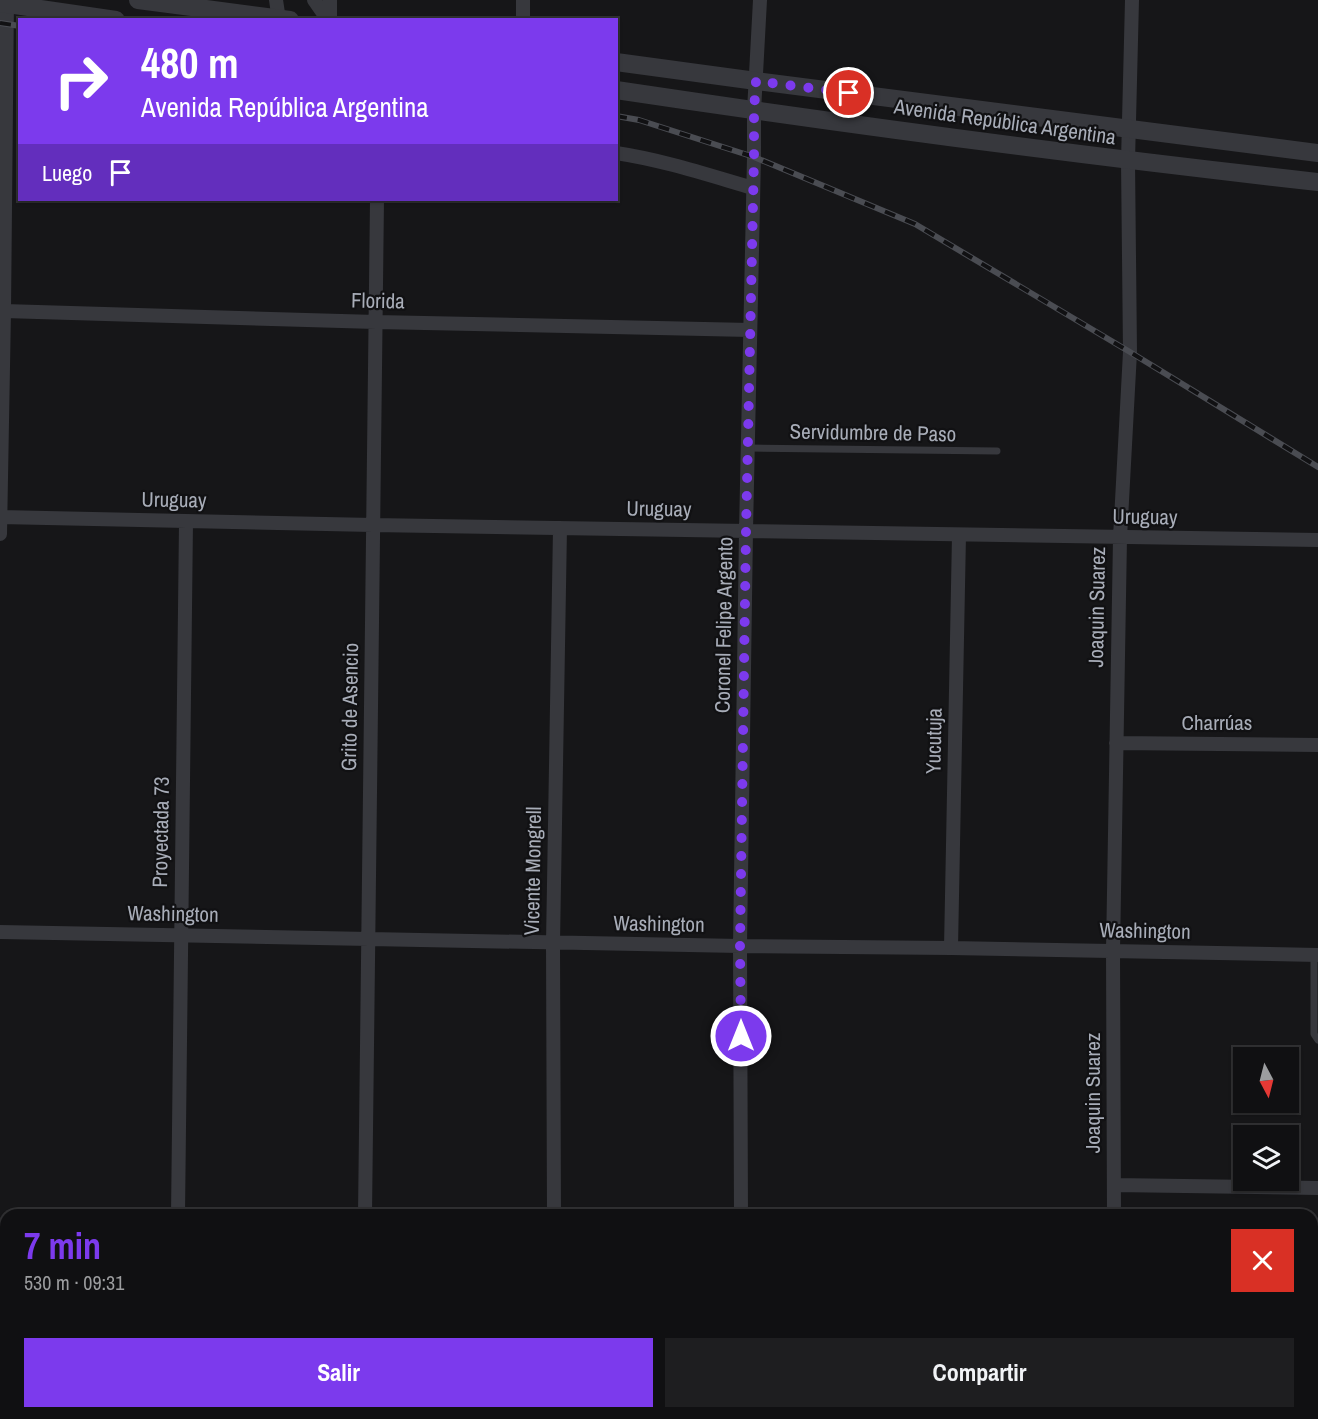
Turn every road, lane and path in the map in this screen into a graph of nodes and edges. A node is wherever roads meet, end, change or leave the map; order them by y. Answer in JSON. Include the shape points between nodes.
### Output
{"nodes":[{"id":1,"x":138,"y":0,"type":"edge"},
{"id":2,"x":276,"y":0,"type":"edge"},
{"id":3,"x":314,"y":0,"type":"edge"},
{"id":4,"x":330,"y":0,"type":"edge"},
{"id":5,"x":523,"y":0,"type":"edge"},
{"id":6,"x":760,"y":0,"type":"edge"},
{"id":7,"x":1132,"y":0,"type":"edge"},
{"id":8,"x":5,"y":2,"type":"edge"},
{"id":9,"x":104,"y":18,"type":"edge"},
{"id":10,"x":275,"y":18,"type":"edge"},
{"id":11,"x":283,"y":18,"type":"edge"},
{"id":12,"x":328,"y":18,"type":"edge"},
{"id":13,"x":329,"y":18,"type":"edge"},
{"id":14,"x":523,"y":18,"type":"edge"},
{"id":15,"x":618,"y":62,"type":"edge"},
{"id":16,"x":756,"y":81,"type":"junction"},
{"id":17,"x":618,"y":90,"type":"edge"},
{"id":18,"x":754,"y":111,"type":"junction"},
{"id":19,"x":1129,"y":129,"type":"junction"},
{"id":20,"x":8,"y":147,"type":"edge"},
{"id":21,"x":618,"y":153,"type":"edge"},
{"id":22,"x":1318,"y":153,"type":"edge"},
{"id":23,"x":1128,"y":161,"type":"junction"},
{"id":24,"x":1318,"y":182,"type":"edge"},
{"id":25,"x":753,"y":188,"type":"junction"},
{"id":26,"x":377,"y":201,"type":"edge"},
{"id":27,"x":4,"y":311,"type":"junction"},
{"id":28,"x":376,"y":322,"type":"junction"},
{"id":29,"x":750,"y":330,"type":"junction"},
{"id":30,"x":748,"y":448,"type":"junction"},
{"id":31,"x":997,"y":451,"type":"dead end"},
{"id":32,"x":0,"y":517,"type":"edge"},
{"id":33,"x":186,"y":522,"type":"junction"},
{"id":34,"x":373,"y":525,"type":"junction"},
{"id":35,"x":560,"y":528,"type":"junction"},
{"id":36,"x":746,"y":531,"type":"junction"},
{"id":37,"x":0,"y":534,"type":"edge"},
{"id":38,"x":959,"y":536,"type":"junction"},
{"id":39,"x":1120,"y":538,"type":"junction"},
{"id":40,"x":1318,"y":540,"type":"edge"},
{"id":41,"x":1116,"y":743,"type":"junction"},
{"id":42,"x":1318,"y":745,"type":"edge"},
{"id":43,"x":0,"y":932,"type":"edge"},
{"id":44,"x":181,"y":936,"type":"junction"},
{"id":45,"x":368,"y":939,"type":"junction"},
{"id":46,"x":553,"y":943,"type":"junction"},
{"id":47,"x":740,"y":946,"type":"junction"},
{"id":48,"x":951,"y":948,"type":"junction"},
{"id":49,"x":1113,"y":951,"type":"junction"},
{"id":50,"x":1316,"y":955,"type":"edge"},
{"id":51,"x":1318,"y":1040,"type":"edge"},
{"id":52,"x":1114,"y":1185,"type":"junction"},
{"id":53,"x":1318,"y":1188,"type":"edge"},
{"id":54,"x":178,"y":1209,"type":"edge"},
{"id":55,"x":365,"y":1209,"type":"edge"},
{"id":56,"x":554,"y":1209,"type":"edge"},
{"id":57,"x":741,"y":1209,"type":"edge"},
{"id":58,"x":1114,"y":1209,"type":"edge"}],
"edges":[{"from":1,"to":10,"type":"street"},
{"from":2,"to":11,"type":"street"},
{"from":3,"to":12,"type":"street"},
{"from":4,"to":13,"type":"street"},
{"from":5,"to":14,"type":"street"},
{"from":6,"to":16,"type":"street","name":"Coronel Felipe Argento"},
{"from":7,"to":19,"type":"street","name":"Joaquin Suarez"},
{"from":8,"to":9,"type":"street"},
{"from":8,"to":20,"type":"street"},
{"from":15,"to":16,"type":"street","name":"Avenida República Argentina"},
{"from":16,"to":18,"type":"street","name":"Coronel Felipe Argento"},
{"from":16,"to":19,"type":"street","name":"Avenida República Argentina"},
{"from":17,"to":18,"type":"street","name":"Avenida República Argentina"},
{"from":18,"to":23,"type":"street","name":"Avenida República Argentina"},
{"from":18,"to":25,"type":"street","name":"Coronel Felipe Argento"},
{"from":19,"to":22,"type":"street","name":"Avenida República Argentina"},
{"from":19,"to":23,"type":"street","name":"Joaquin Suarez"},
{"from":20,"to":27,"type":"street"},
{"from":21,"to":25,"type":"street"},
{"from":23,"to":24,"type":"street","name":"Avenida República Argentina"},
{"from":23,"to":39,"type":"street","name":"Joaquin Suarez","via":[[1130,352]]},
{"from":25,"to":29,"type":"street","name":"Coronel Felipe Argento"},
{"from":26,"to":28,"type":"street","name":"Grito de Asencio"},
{"from":27,"to":28,"type":"street","name":"Florida"},
{"from":27,"to":32,"type":"street"},
{"from":28,"to":29,"type":"street","name":"Florida"},
{"from":28,"to":34,"type":"street","name":"Grito de Asencio"},
{"from":29,"to":30,"type":"street","name":"Coronel Felipe Argento"},
{"from":30,"to":31,"type":"lane","name":"Servidumbre de Paso"},
{"from":30,"to":36,"type":"street","name":"Coronel Felipe Argento"},
{"from":32,"to":33,"type":"street","name":"Uruguay"},
{"from":32,"to":37,"type":"street"},
{"from":33,"to":34,"type":"street","name":"Uruguay"},
{"from":33,"to":44,"type":"street","name":"Proyectada 73"},
{"from":34,"to":35,"type":"street","name":"Uruguay"},
{"from":34,"to":45,"type":"street","name":"Grito de Asencio"},
{"from":35,"to":36,"type":"street","name":"Uruguay"},
{"from":35,"to":46,"type":"street","name":"Vicente Mongrell"},
{"from":36,"to":38,"type":"street","name":"Uruguay"},
{"from":36,"to":47,"type":"street","name":"Coronel Felipe Argento"},
{"from":38,"to":39,"type":"street","name":"Uruguay"},
{"from":38,"to":48,"type":"street","name":"Yucutuja"},
{"from":39,"to":40,"type":"street","name":"Uruguay"},
{"from":39,"to":41,"type":"street","name":"Joaquin Suarez"},
{"from":41,"to":42,"type":"street","name":"Charrúas"},
{"from":41,"to":49,"type":"street","name":"Joaquin Suarez"},
{"from":43,"to":44,"type":"street","name":"Washington"},
{"from":44,"to":45,"type":"street","name":"Washington"},
{"from":44,"to":54,"type":"street","name":"Proyectada 73"},
{"from":45,"to":46,"type":"street","name":"Washington"},
{"from":45,"to":55,"type":"street","name":"Grito de Asencio"},
{"from":46,"to":47,"type":"street","name":"Washington"},
{"from":46,"to":56,"type":"street","name":"Vicente Mongrell"},
{"from":47,"to":48,"type":"street","name":"Washington"},
{"from":47,"to":57,"type":"street","name":"Coronel Felipe Argento"},
{"from":48,"to":49,"type":"street","name":"Washington"},
{"from":49,"to":50,"type":"street","name":"Washington"},
{"from":49,"to":52,"type":"street","name":"Joaquin Suarez"},
{"from":50,"to":51,"type":"lane","via":[[1314,1034]]},
{"from":52,"to":53,"type":"street"},
{"from":52,"to":58,"type":"street","name":"Joaquin Suarez"}]}
